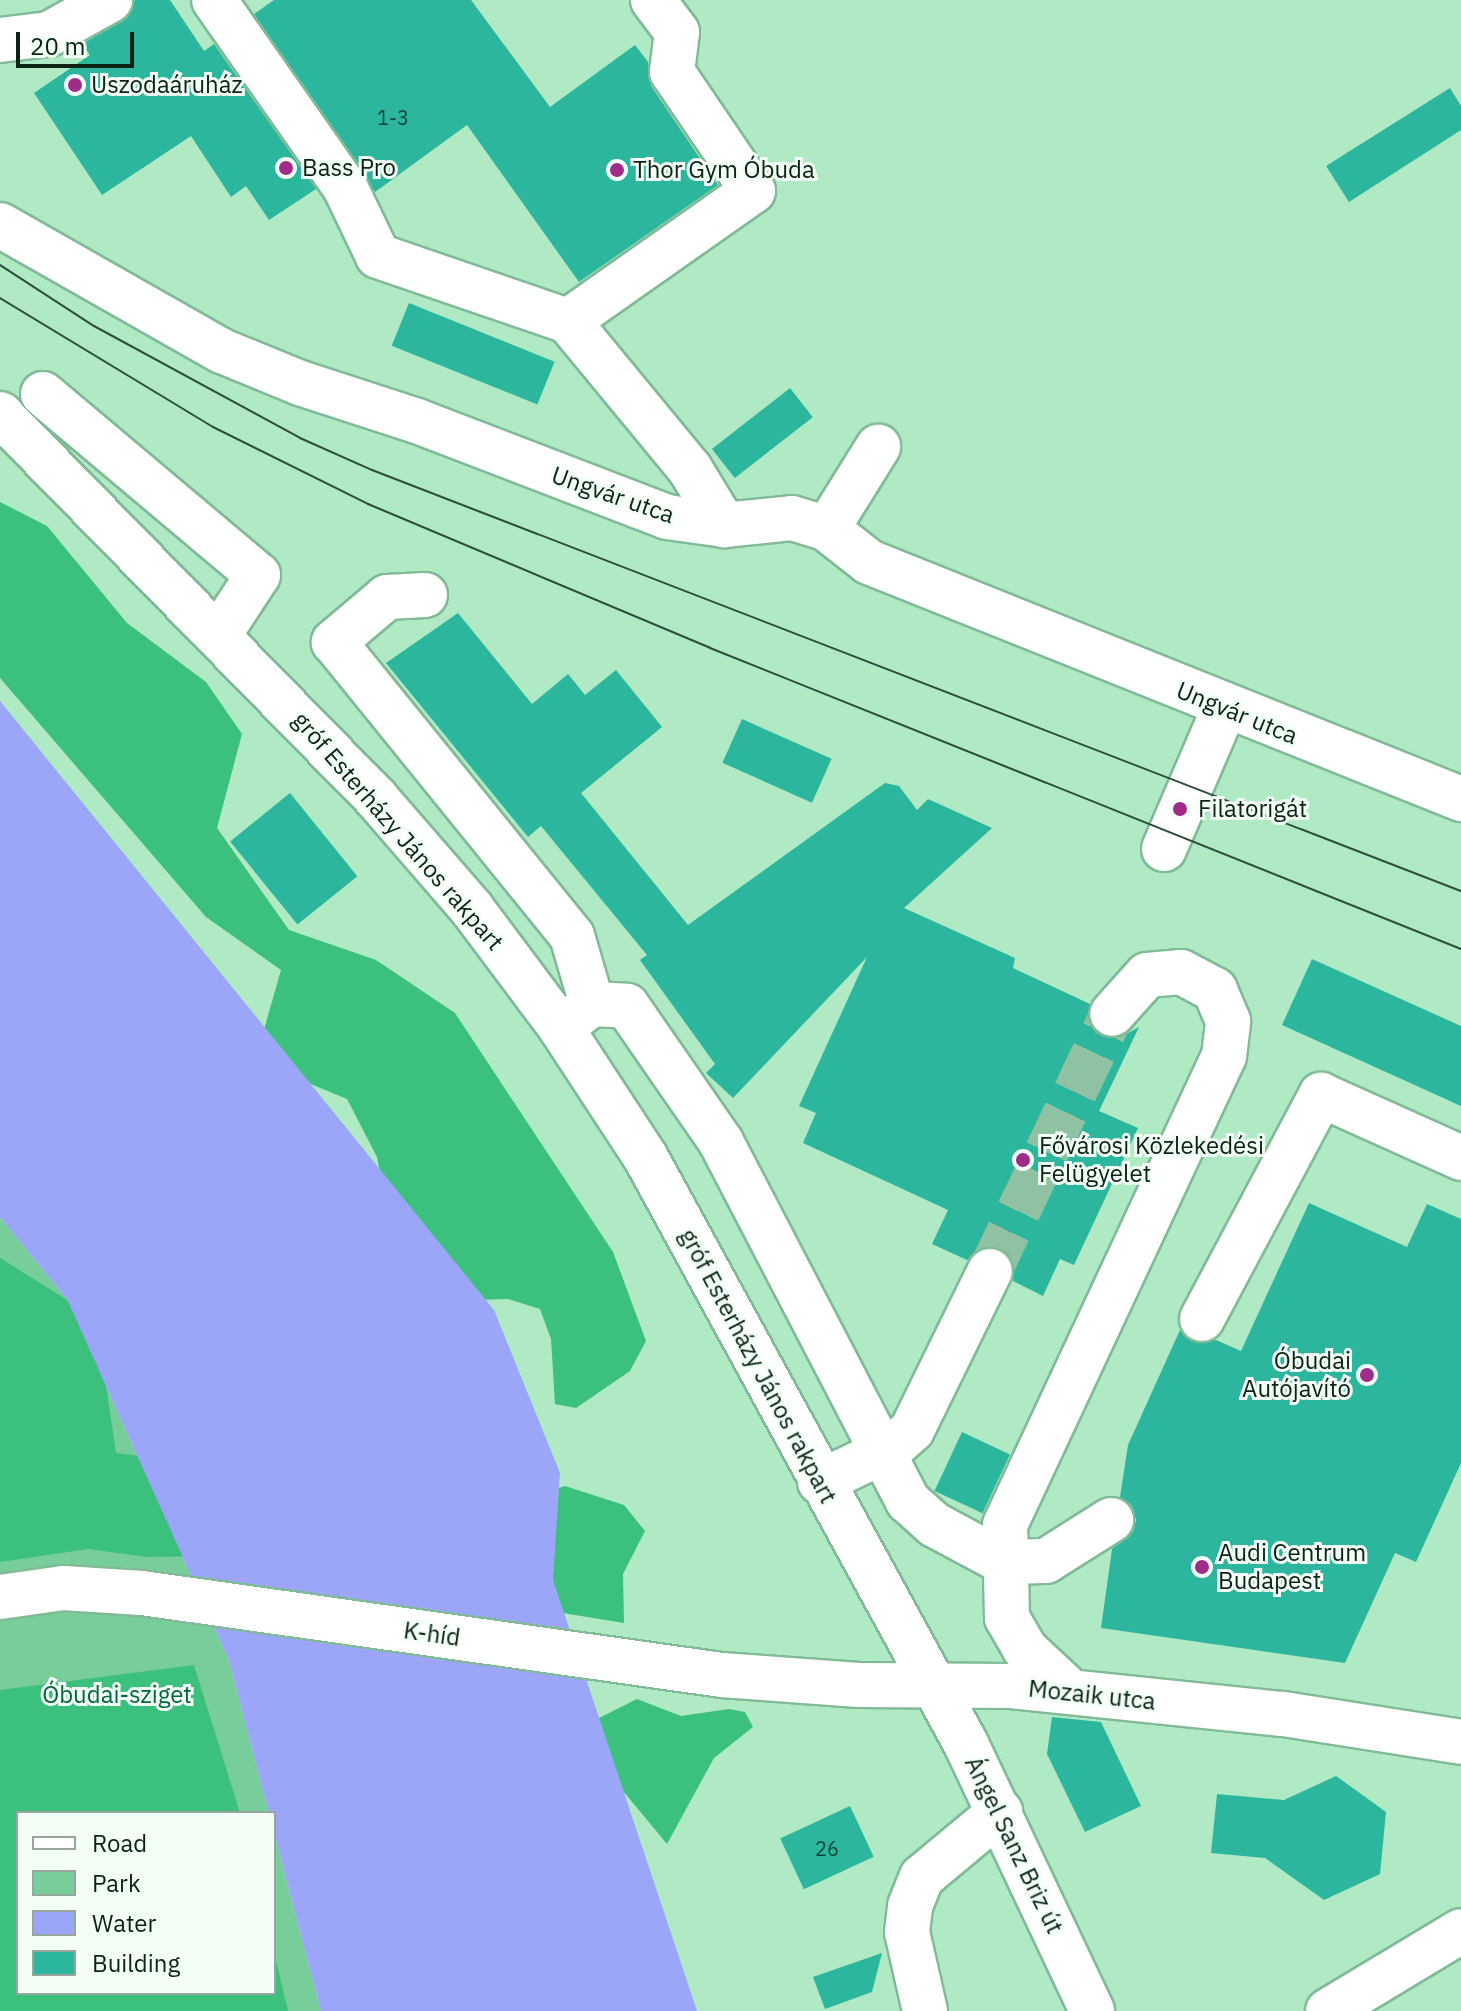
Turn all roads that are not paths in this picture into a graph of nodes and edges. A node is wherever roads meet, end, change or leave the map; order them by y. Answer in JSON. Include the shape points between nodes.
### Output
{"nodes":[{"id":1,"x":110,"y":0,"type":"edge"},
{"id":2,"x":214,"y":0,"type":"edge"},
{"id":3,"x":653,"y":0,"type":"edge"},
{"id":4,"x":0,"y":40,"type":"edge"},
{"id":5,"x":0,"y":225,"type":"edge"},
{"id":6,"x":568,"y":321,"type":"junction"},
{"id":7,"x":43,"y":394,"type":"dead end"},
{"id":8,"x":0,"y":414,"type":"edge"},
{"id":9,"x":878,"y":447,"type":"dead end"},
{"id":10,"x":724,"y":525,"type":"junction"},
{"id":11,"x":827,"y":529,"type":"junction"},
{"id":12,"x":425,"y":595,"type":"dead end"},
{"id":13,"x":220,"y":633,"type":"junction"},
{"id":14,"x":1224,"y":709,"type":"junction"},
{"id":15,"x":1461,"y":799,"type":"edge"},
{"id":16,"x":1164,"y":849,"type":"dead end"},
{"id":17,"x":1112,"y":1014,"type":"tunnel mouth"},
{"id":18,"x":576,"y":1016,"type":"junction"},
{"id":19,"x":1461,"y":1158,"type":"edge"},
{"id":20,"x":990,"y":1271,"type":"tunnel mouth"},
{"id":21,"x":1202,"y":1319,"type":"dead end"},
{"id":22,"x":882,"y":1452,"type":"junction"},
{"id":23,"x":820,"y":1482,"type":"junction"},
{"id":24,"x":1111,"y":1520,"type":"dead end"},
{"id":25,"x":1004,"y":1562,"type":"junction"},
{"id":26,"x":0,"y":1597,"type":"edge"},
{"id":27,"x":722,"y":1675,"type":"joint"},
{"id":28,"x":931,"y":1682,"type":"junction"},
{"id":29,"x":1070,"y":1691,"type":"junction"},
{"id":30,"x":1460,"y":1740,"type":"edge"},
{"id":31,"x":1000,"y":1812,"type":"junction"},
{"id":32,"x":1461,"y":1931,"type":"edge"},
{"id":33,"x":925,"y":2011,"type":"edge"},
{"id":34,"x":1092,"y":2011,"type":"edge"},
{"id":35,"x":1328,"y":2011,"type":"edge"}],
"edges":[{"from":1,"to":4,"type":"street","via":[[49,34]]},
{"from":2,"to":6,"type":"street","via":[[345,187],[378,256]]},
{"from":3,"to":6,"type":"street","via":[[677,32],[672,72],[753,191]]},
{"from":5,"to":10,"type":"street","name":"Ungvár utca","via":[[222,351],[667,517]]},
{"from":6,"to":10,"type":"street","via":[[690,469]]},
{"from":7,"to":13,"type":"street","via":[[258,575]]},
{"from":8,"to":13,"type":"street","name":"gróf Esterházy János rakpart"},
{"from":9,"to":11,"type":"street"},
{"from":10,"to":11,"type":"street","name":"Ungvár utca","via":[[792,518]]},
{"from":11,"to":14,"type":"street","name":"Ungvár utca","via":[[869,562]]},
{"from":12,"to":18,"type":"street","via":[[387,597],[334,642],[572,936]]},
{"from":13,"to":18,"type":"street","name":"gróf Esterházy János rakpart"},
{"from":14,"to":15,"type":"street","name":"Ungvár utca"},
{"from":14,"to":16,"type":"street"},
{"from":17,"to":25,"type":"street","via":[[1147,975],[1181,972],[1215,990],[1228,1021],[1224,1056],[1005,1525]]},
{"from":18,"to":22,"type":"street","via":[[627,1006],[721,1142]]},
{"from":18,"to":23,"type":"street","name":"gróf Esterházy János rakpart"},
{"from":19,"to":21,"type":"street","via":[[1321,1095]]},
{"from":20,"to":22,"type":"street","via":[[912,1430]]},
{"from":22,"to":23,"type":"street"},
{"from":22,"to":25,"type":"street","via":[[908,1501],[935,1525]]},
{"from":23,"to":28,"type":"street","name":"gróf Esterházy János rakpart"},
{"from":24,"to":25,"type":"street","via":[[1046,1561]]},
{"from":25,"to":29,"type":"street","via":[[1007,1618],[1025,1649]]},
{"from":26,"to":27,"type":"street","name":"K-híd","via":[[63,1588],[142,1593]]},
{"from":27,"to":28,"type":"street","name":"Mozaik utca","via":[[859,1685]]},
{"from":28,"to":29,"type":"street","name":"Mozaik utca"},
{"from":28,"to":31,"type":"street","name":"Ángel Sanz Briz út"},
{"from":29,"to":30,"type":"street","name":"Mozaik utca"},
{"from":31,"to":33,"type":"street","via":[[922,1877],[910,1906],[907,1932]]},
{"from":31,"to":34,"type":"street","name":"Ángel Sanz Briz út"},
{"from":32,"to":35,"type":"street"}]}
